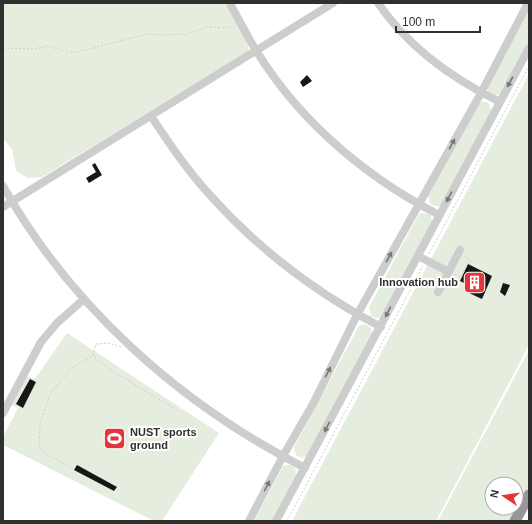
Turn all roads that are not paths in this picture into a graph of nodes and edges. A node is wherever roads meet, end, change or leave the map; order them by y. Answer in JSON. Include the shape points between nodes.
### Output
{"nodes":[{"id":1,"x":230,"y":3,"type":"edge"},
{"id":2,"x":333,"y":3,"type":"edge"},
{"id":3,"x":378,"y":3,"type":"edge"},
{"id":4,"x":528,"y":3,"type":"edge"},
{"id":5,"x":529,"y":48,"type":"edge"},
{"id":6,"x":256,"y":51,"type":"junction"},
{"id":7,"x":481,"y":93,"type":"junction"},
{"id":8,"x":500,"y":102,"type":"junction"},
{"id":9,"x":151,"y":116,"type":"junction"},
{"id":10,"x":3,"y":186,"type":"edge"},
{"id":11,"x":12,"y":202,"type":"junction"},
{"id":12,"x":418,"y":204,"type":"junction"},
{"id":13,"x":3,"y":207,"type":"edge"},
{"id":14,"x":440,"y":215,"type":"junction"},
{"id":15,"x":459,"y":252,"type":"road end"},
{"id":16,"x":418,"y":256,"type":"junction"},
{"id":17,"x":447,"y":275,"type":"junction"},
{"id":18,"x":438,"y":292,"type":"dead end"},
{"id":19,"x":84,"y":299,"type":"junction"},
{"id":20,"x":357,"y":315,"type":"junction"},
{"id":21,"x":380,"y":327,"type":"junction"},
{"id":22,"x":3,"y":414,"type":"edge"},
{"id":23,"x":282,"y":456,"type":"junction"},
{"id":24,"x":305,"y":468,"type":"junction"},
{"id":25,"x":529,"y":495,"type":"edge"},
{"id":26,"x":249,"y":521,"type":"edge"},
{"id":27,"x":276,"y":521,"type":"edge"},
{"id":28,"x":515,"y":521,"type":"edge"}],
"edges":[{"from":1,"to":6,"type":"street"},
{"from":2,"to":6,"type":"street"},
{"from":3,"to":7,"type":"street","via":[[402,33],[426,55]]},
{"from":4,"to":7,"type":"street"},
{"from":5,"to":8,"type":"street","one_way":true},
{"from":6,"to":9,"type":"street"},
{"from":6,"to":12,"type":"street","via":[[294,103],[335,144],[364,169]]},
{"from":7,"to":8,"type":"street"},
{"from":12,"to":7,"type":"street","one_way":true},
{"from":8,"to":14,"type":"street","one_way":true},
{"from":9,"to":11,"type":"street"},
{"from":9,"to":20,"type":"street","via":[[187,167],[242,228],[316,289]]},
{"from":10,"to":11,"type":"street"},
{"from":11,"to":13,"type":"street"},
{"from":11,"to":19,"type":"street","via":[[46,252]]},
{"from":12,"to":14,"type":"street"},
{"from":20,"to":12,"type":"street","one_way":true},
{"from":14,"to":16,"type":"street"},
{"from":15,"to":17,"type":"street"},
{"from":16,"to":17,"type":"street"},
{"from":16,"to":21,"type":"street","one_way":true},
{"from":17,"to":18,"type":"street"},
{"from":19,"to":22,"type":"street","via":[[57,323],[41,342]]},
{"from":19,"to":23,"type":"street","via":[[123,340],[176,386],[222,420]]},
{"from":20,"to":21,"type":"street"},
{"from":23,"to":20,"type":"street","one_way":true,"via":[[314,402]]},
{"from":21,"to":24,"type":"street","one_way":true},
{"from":23,"to":24,"type":"street"},
{"from":26,"to":23,"type":"street","one_way":true},
{"from":24,"to":27,"type":"street"},
{"from":25,"to":28,"type":"highway"}]}
